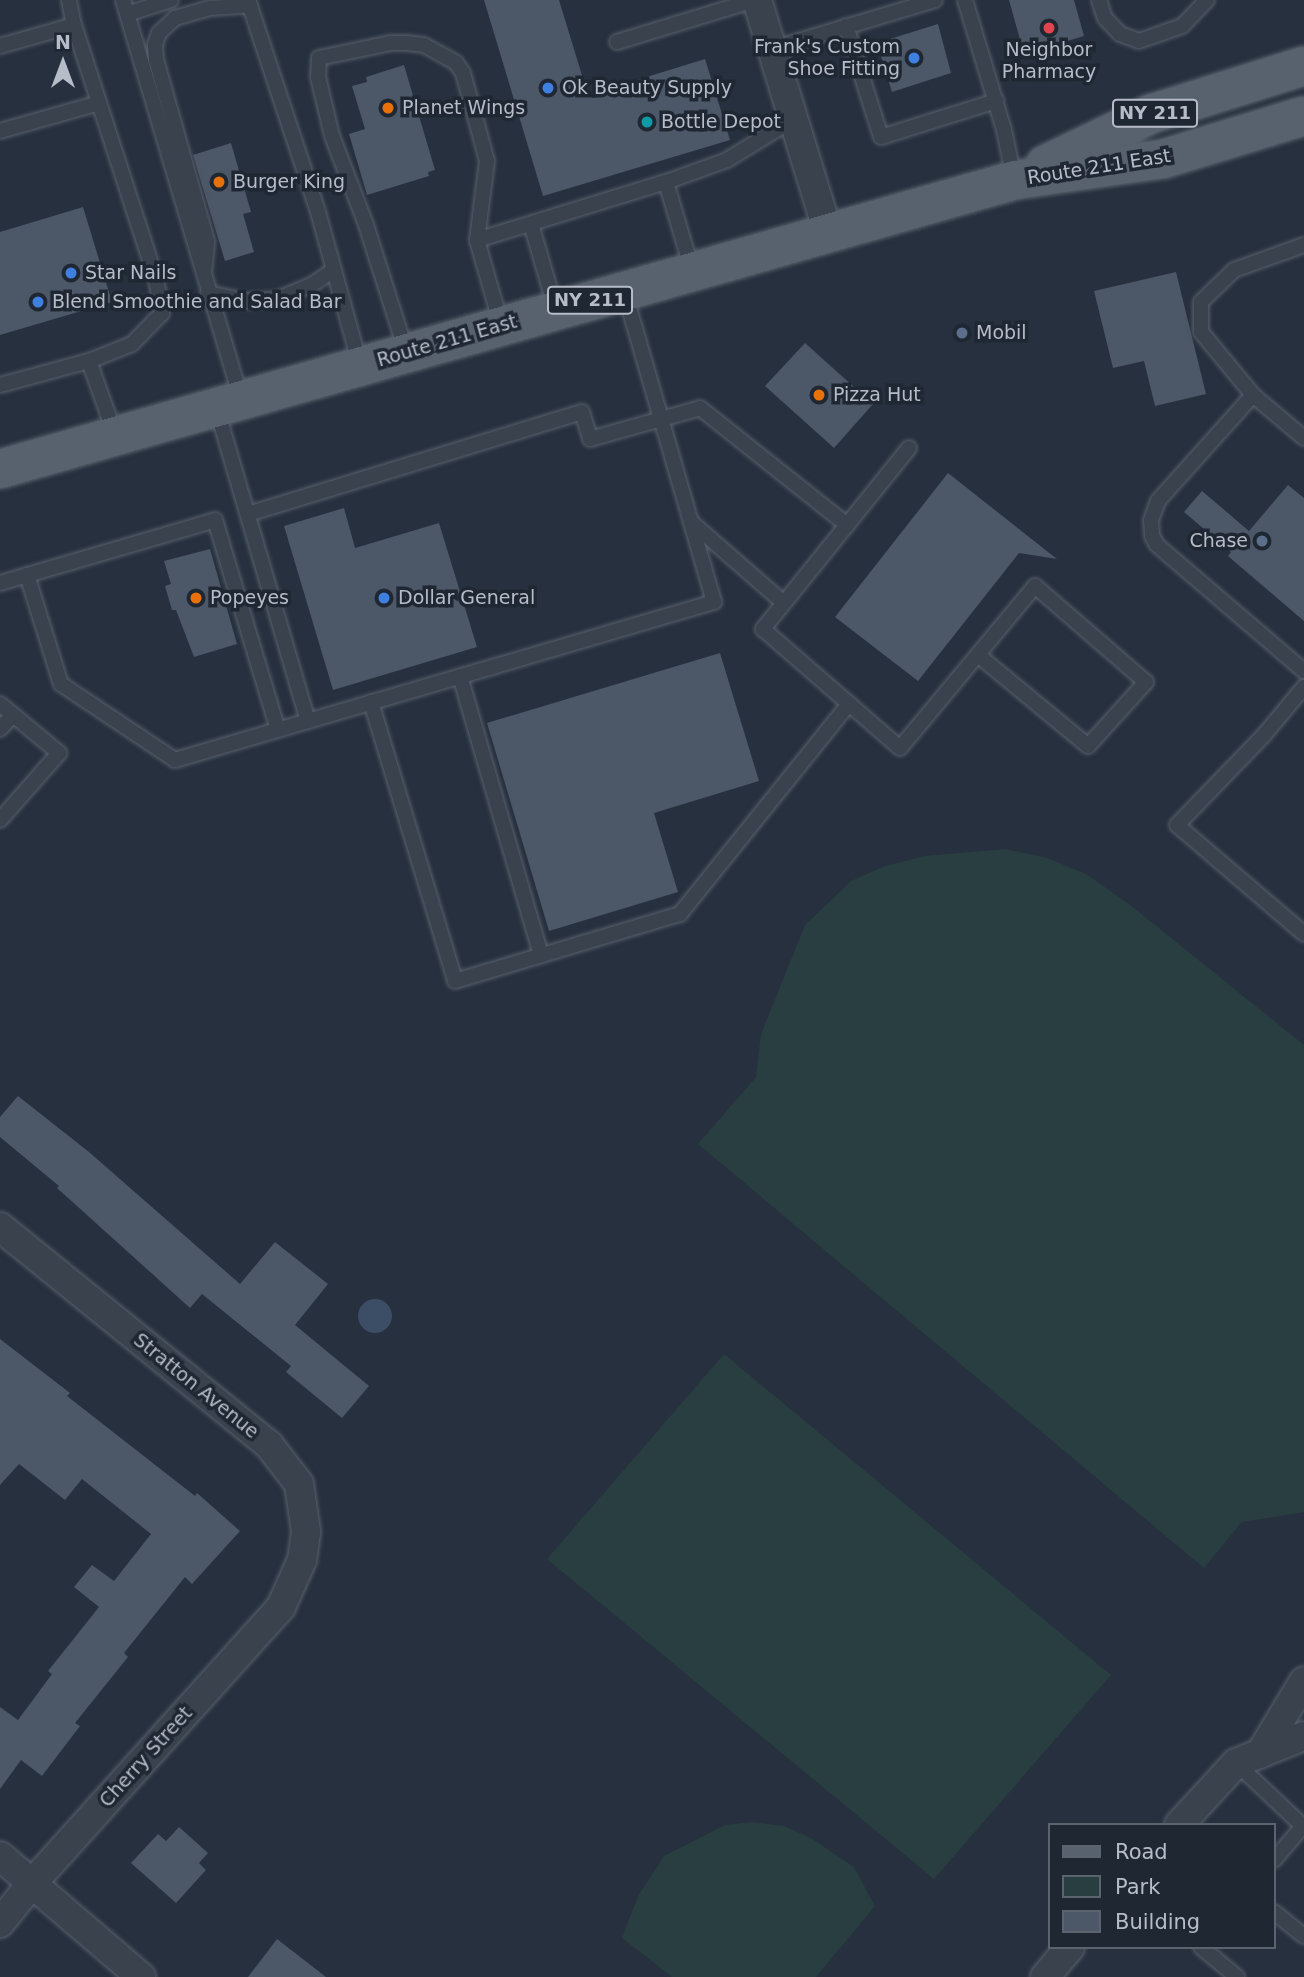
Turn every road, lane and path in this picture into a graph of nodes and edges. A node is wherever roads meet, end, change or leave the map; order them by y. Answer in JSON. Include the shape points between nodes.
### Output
{"nodes":[{"id":1,"x":69,"y":0,"type":"edge"},
{"id":2,"x":171,"y":0,"type":"edge"},
{"id":3,"x":756,"y":0,"type":"edge"},
{"id":4,"x":935,"y":0,"type":"edge"},
{"id":5,"x":965,"y":0,"type":"edge"},
{"id":6,"x":1099,"y":0,"type":"edge"},
{"id":7,"x":1207,"y":0,"type":"edge"},
{"id":8,"x":249,"y":3,"type":"edge"},
{"id":9,"x":125,"y":7,"type":"edge"},
{"id":10,"x":74,"y":25,"type":"junction"},
{"id":11,"x":846,"y":26,"type":"junction"},
{"id":12,"x":617,"y":42,"type":"dead end"},
{"id":13,"x":0,"y":46,"type":"edge"},
{"id":14,"x":772,"y":49,"type":"junction"},
{"id":15,"x":1304,"y":66,"type":"edge"},
{"id":16,"x":996,"y":101,"type":"junction"},
{"id":17,"x":99,"y":103,"type":"junction"},
{"id":18,"x":1304,"y":117,"type":"edge"},
{"id":19,"x":794,"y":119,"type":"junction"},
{"id":20,"x":0,"y":131,"type":"edge"},
{"id":21,"x":1015,"y":180,"type":"junction"},
{"id":22,"x":667,"y":182,"type":"junction"},
{"id":23,"x":531,"y":224,"type":"junction"},
{"id":24,"x":828,"y":232,"type":"junction"},
{"id":25,"x":477,"y":240,"type":"junction"},
{"id":26,"x":1304,"y":245,"type":"edge"},
{"id":27,"x":334,"y":270,"type":"junction"},
{"id":28,"x":692,"y":271,"type":"junction"},
{"id":29,"x":204,"y":278,"type":"junction"},
{"id":30,"x":624,"y":290,"type":"junction"},
{"id":31,"x":208,"y":293,"type":"junction"},
{"id":32,"x":556,"y":310,"type":"junction"},
{"id":33,"x":501,"y":325,"type":"junction"},
{"id":34,"x":407,"y":352,"type":"junction"},
{"id":35,"x":89,"y":361,"type":"junction"},
{"id":36,"x":360,"y":365,"type":"junction"},
{"id":37,"x":0,"y":385,"type":"edge"},
{"id":38,"x":1253,"y":395,"type":"junction"},
{"id":39,"x":228,"y":403,"type":"junction"},
{"id":40,"x":661,"y":417,"type":"junction"},
{"id":41,"x":115,"y":435,"type":"junction"},
{"id":42,"x":1304,"y":439,"type":"edge"},
{"id":43,"x":909,"y":448,"type":"dead end"},
{"id":44,"x":0,"y":468,"type":"edge"},
{"id":45,"x":248,"y":514,"type":"junction"},
{"id":46,"x":691,"y":522,"type":"junction"},
{"id":47,"x":847,"y":525,"type":"junction"},
{"id":48,"x":27,"y":575,"type":"junction"},
{"id":49,"x":0,"y":583,"type":"edge"},
{"id":50,"x":784,"y":603,"type":"junction"},
{"id":51,"x":978,"y":656,"type":"junction"},
{"id":52,"x":1304,"y":671,"type":"edge"},
{"id":53,"x":460,"y":676,"type":"junction"},
{"id":54,"x":1304,"y":687,"type":"edge"},
{"id":55,"x":371,"y":702,"type":"junction"},
{"id":56,"x":0,"y":704,"type":"edge"},
{"id":57,"x":849,"y":704,"type":"junction"},
{"id":58,"x":13,"y":715,"type":"junction"},
{"id":59,"x":308,"y":721,"type":"junction"},
{"id":60,"x":0,"y":729,"type":"edge"},
{"id":61,"x":278,"y":730,"type":"junction"},
{"id":62,"x":0,"y":820,"type":"edge"},
{"id":63,"x":1304,"y":934,"type":"edge"},
{"id":64,"x":541,"y":955,"type":"junction"},
{"id":65,"x":0,"y":1227,"type":"edge"},
{"id":66,"x":290,"y":1590,"type":"joint"},
{"id":67,"x":1304,"y":1681,"type":"edge"},
{"id":68,"x":1304,"y":1736,"type":"edge"},
{"id":69,"x":1248,"y":1758,"type":"junction"},
{"id":70,"x":1181,"y":1823,"type":"edge"},
{"id":71,"x":1303,"y":1826,"type":"edge"},
{"id":72,"x":0,"y":1856,"type":"edge"},
{"id":73,"x":1276,"y":1858,"type":"edge"},
{"id":74,"x":33,"y":1882,"type":"junction"},
{"id":75,"x":1276,"y":1914,"type":"edge"},
{"id":76,"x":0,"y":1923,"type":"edge"},
{"id":77,"x":1304,"y":1936,"type":"edge"},
{"id":78,"x":1068,"y":1949,"type":"edge"},
{"id":79,"x":1204,"y":1949,"type":"edge"},
{"id":80,"x":141,"y":1977,"type":"edge"},
{"id":81,"x":1045,"y":1977,"type":"edge"},
{"id":82,"x":1237,"y":1977,"type":"edge"}],
"edges":[{"from":1,"to":10,"type":"lane"},
{"from":2,"to":9,"type":"lane"},
{"from":3,"to":12,"type":"lane"},
{"from":3,"to":14,"type":"street"},
{"from":4,"to":11,"type":"lane"},
{"from":5,"to":16,"type":"lane"},
{"from":6,"to":7,"type":"lane","via":[[1105,18],[1119,34],[1139,41],[1182,26]]},
{"from":8,"to":27,"type":"lane"},
{"from":8,"to":29,"type":"lane","via":[[175,18],[159,33],[155,45],[207,241]]},
{"from":9,"to":29,"type":"lane"},
{"from":10,"to":13,"type":"lane"},
{"from":10,"to":17,"type":"lane"},
{"from":11,"to":14,"type":"lane"},
{"from":11,"to":16,"type":"lane","via":[[881,137]]},
{"from":14,"to":19,"type":"street"},
{"from":15,"to":21,"type":"main road","name":"Route 211 East","number":"NY 211","via":[[1151,114]]},
{"from":16,"to":21,"type":"lane"},
{"from":17,"to":20,"type":"lane"},
{"from":17,"to":35,"type":"lane","via":[[156,279],[162,313],[132,344]]},
{"from":18,"to":21,"type":"main road","name":"Route 211 East","number":"NY 211","via":[[1163,159]]},
{"from":19,"to":22,"type":"lane","via":[[727,160]]},
{"from":19,"to":24,"type":"street"},
{"from":21,"to":24,"type":"main road","name":"Route 211 East","number":"NY 211"},
{"from":22,"to":23,"type":"lane"},
{"from":22,"to":28,"type":"lane"},
{"from":23,"to":25,"type":"lane"},
{"from":23,"to":32,"type":"lane"},
{"from":24,"to":28,"type":"main road","name":"Route 211 East","number":"NY 211"},
{"from":25,"to":33,"type":"lane"},
{"from":25,"to":34,"type":"lane","via":[[487,162],[456,63],[424,45],[405,43],[319,58],[318,76],[332,136]]},
{"from":26,"to":38,"type":"lane","via":[[1234,270],[1201,302],[1201,332]]},
{"from":27,"to":31,"type":"lane","via":[[278,299],[245,301]]},
{"from":27,"to":36,"type":"lane"},
{"from":28,"to":30,"type":"main road","name":"Route 211 East","number":"NY 211"},
{"from":29,"to":31,"type":"lane"},
{"from":30,"to":32,"type":"main road","name":"Route 211 East","number":"NY 211"},
{"from":30,"to":40,"type":"lane"},
{"from":31,"to":39,"type":"lane"},
{"from":32,"to":33,"type":"main road","name":"Route 211 East","number":"NY 211"},
{"from":33,"to":34,"type":"main road","name":"Route 211 East","number":"NY 211"},
{"from":34,"to":36,"type":"main road","name":"Route 211 East","number":"NY 211"},
{"from":35,"to":37,"type":"lane"},
{"from":35,"to":41,"type":"lane"},
{"from":36,"to":39,"type":"main road","name":"Route 211 East","number":"NY 211"},
{"from":38,"to":42,"type":"lane"},
{"from":38,"to":52,"type":"lane","via":[[1158,501],[1151,520],[1152,536]]},
{"from":39,"to":41,"type":"main road","name":"Route 211 East","number":"NY 211"},
{"from":39,"to":45,"type":"lane"},
{"from":40,"to":45,"type":"lane","via":[[590,439],[582,412]]},
{"from":40,"to":46,"type":"lane"},
{"from":40,"to":47,"type":"lane","via":[[700,408]]},
{"from":41,"to":44,"type":"main road","name":"Route 211 East","number":"NY 211"},
{"from":43,"to":47,"type":"lane"},
{"from":45,"to":59,"type":"lane"},
{"from":46,"to":50,"type":"lane"},
{"from":46,"to":53,"type":"lane","via":[[714,602]]},
{"from":47,"to":50,"type":"lane"},
{"from":48,"to":49,"type":"lane"},
{"from":48,"to":61,"type":"lane","via":[[61,684],[175,760]]},
{"from":48,"to":61,"type":"lane","via":[[215,520]]},
{"from":50,"to":57,"type":"lane","via":[[764,629]]},
{"from":51,"to":51,"type":"lane","via":[[1035,586],[1146,682],[1088,747]]},
{"from":51,"to":57,"type":"lane","via":[[900,748]]},
{"from":53,"to":55,"type":"lane"},
{"from":53,"to":64,"type":"lane"},
{"from":54,"to":63,"type":"lane","via":[[1177,825]]},
{"from":55,"to":59,"type":"lane"},
{"from":55,"to":64,"type":"lane","via":[[455,981]]},
{"from":56,"to":58,"type":"lane"},
{"from":57,"to":64,"type":"lane","via":[[680,914]]},
{"from":58,"to":60,"type":"lane"},
{"from":58,"to":62,"type":"lane","via":[[59,753]]},
{"from":59,"to":61,"type":"lane"},
{"from":65,"to":66,"type":"street","name":"Stratton Avenue","via":[[269,1445],[299,1484],[306,1532],[302,1560]]},
{"from":66,"to":74,"type":"street","name":"Cherry Street","via":[[281,1607]]},
{"from":67,"to":69,"type":"street"},
{"from":68,"to":69,"type":"street"},
{"from":69,"to":70,"type":"street"},
{"from":69,"to":71,"type":"lane"},
{"from":71,"to":73,"type":"lane"},
{"from":72,"to":74,"type":"street"},
{"from":74,"to":76,"type":"street","name":"Cherry Street"},
{"from":74,"to":80,"type":"street"},
{"from":75,"to":77,"type":"lane"},
{"from":78,"to":81,"type":"street"},
{"from":79,"to":82,"type":"lane"}]}
